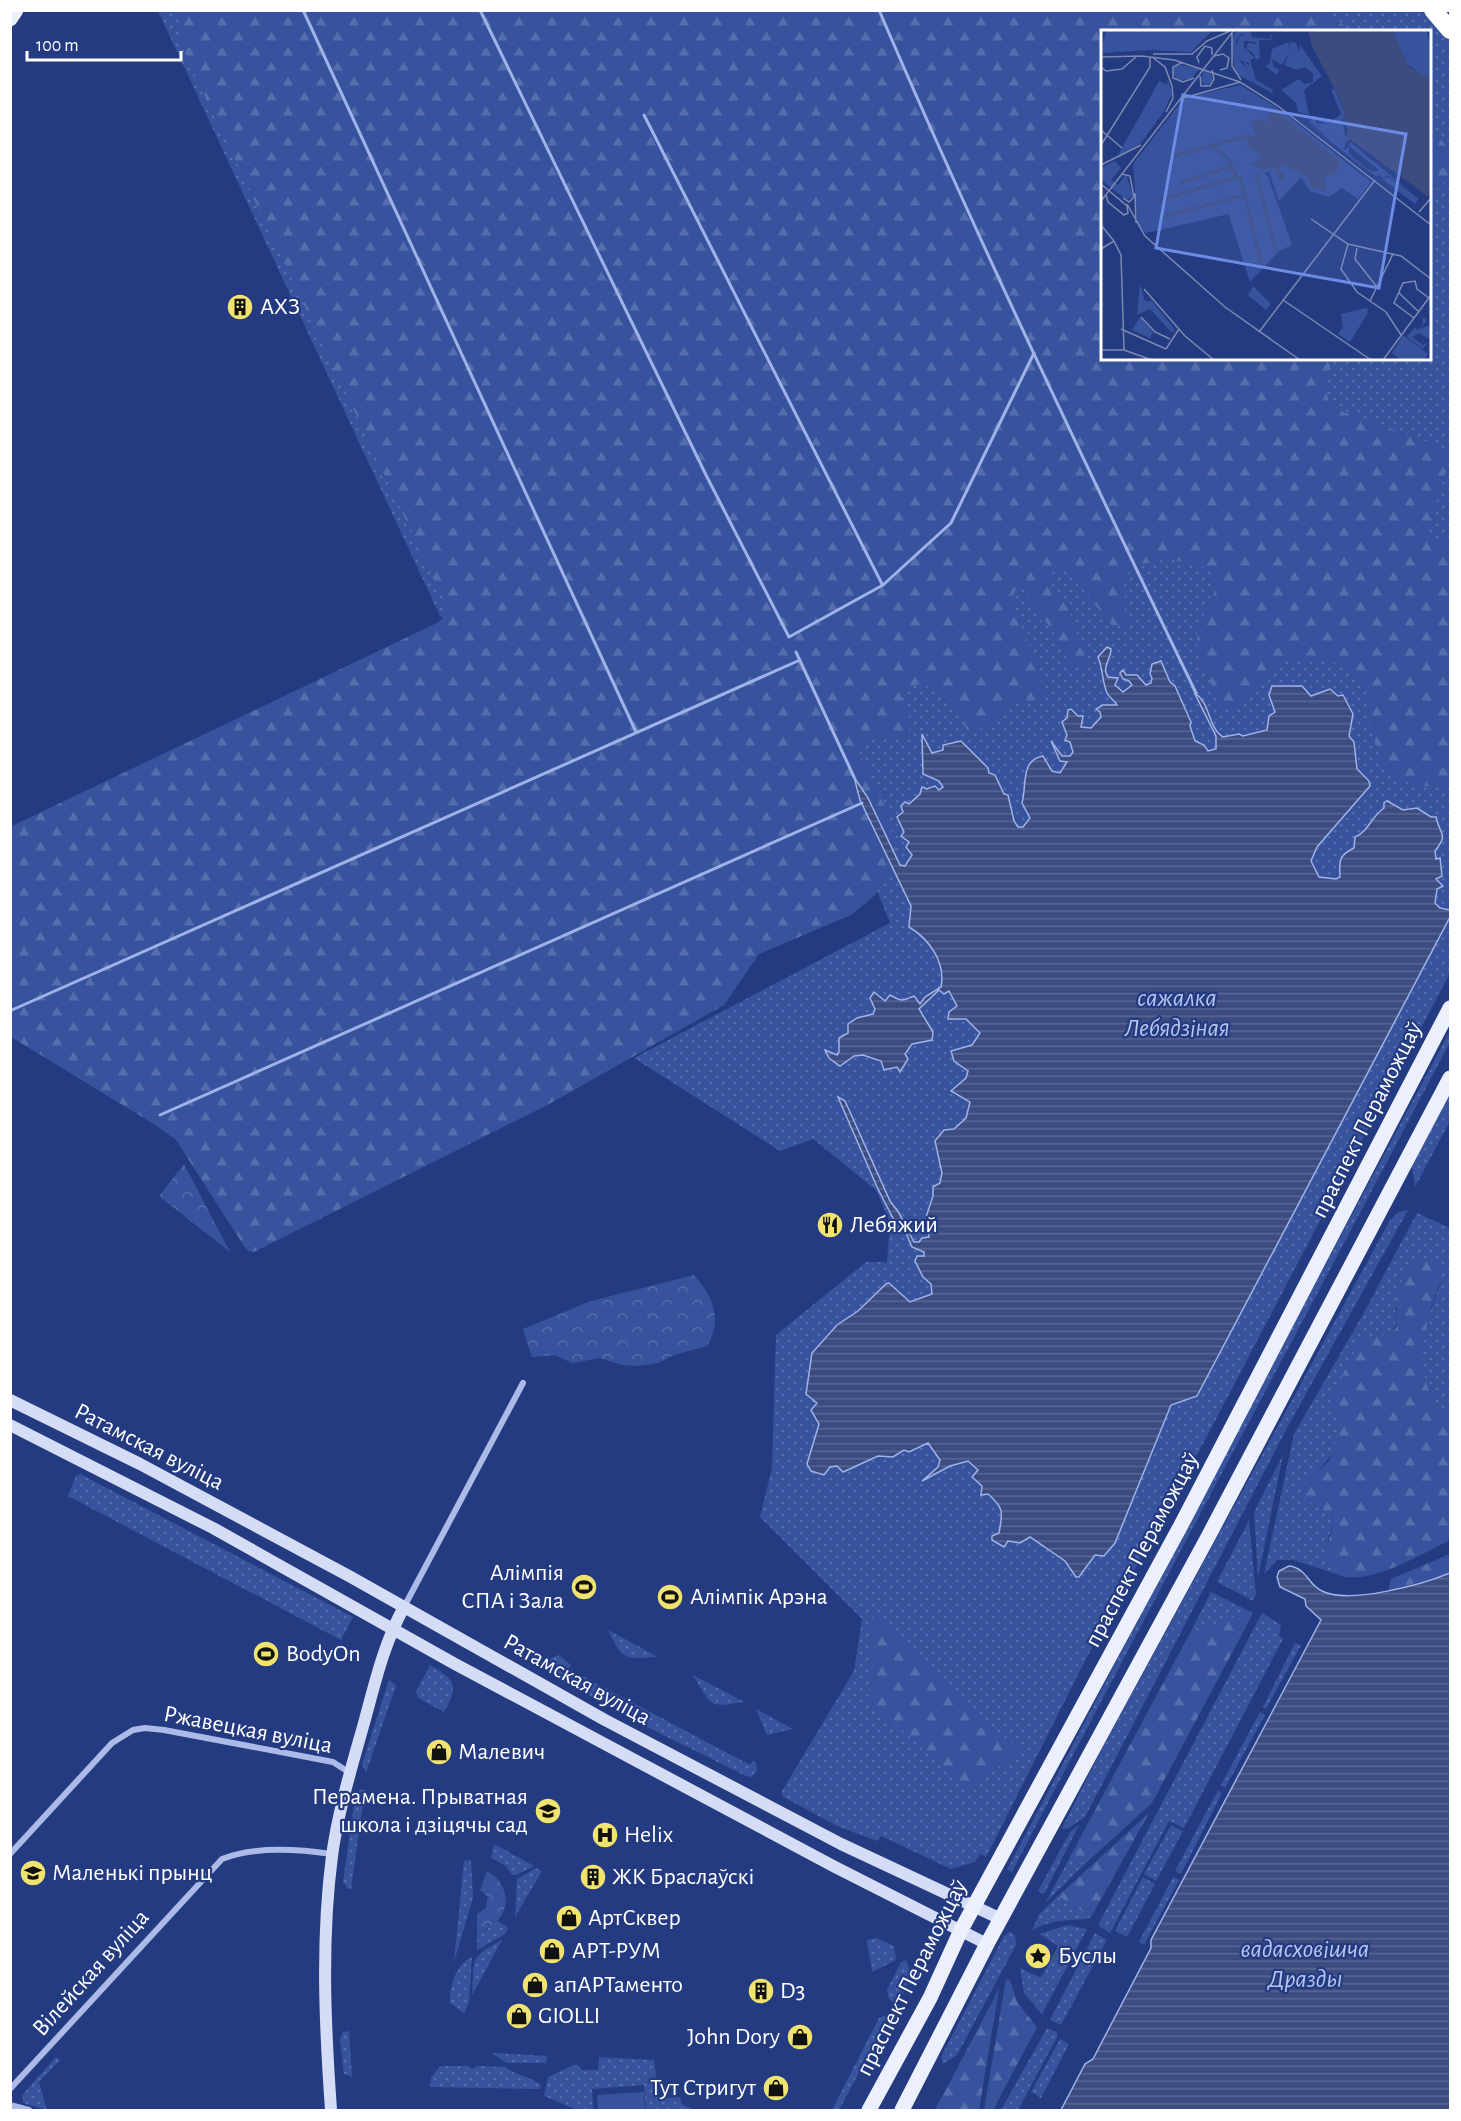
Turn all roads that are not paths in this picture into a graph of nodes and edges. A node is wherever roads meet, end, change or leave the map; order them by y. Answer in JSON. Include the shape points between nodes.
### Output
{"nodes":[{"id":1,"x":16,"y":10,"type":"edge"},
{"id":2,"x":1433,"y":10,"type":"edge"},
{"id":3,"x":10,"y":19,"type":"edge"},
{"id":4,"x":1450,"y":30,"type":"edge"},
{"id":5,"x":1450,"y":1008,"type":"edge"},
{"id":6,"x":1450,"y":1078,"type":"edge"},
{"id":7,"x":522,"y":1383,"type":"dead end"},
{"id":8,"x":10,"y":1400,"type":"edge"},
{"id":9,"x":10,"y":1425,"type":"edge"},
{"id":10,"x":404,"y":1607,"type":"junction"},
{"id":11,"x":392,"y":1628,"type":"junction"},
{"id":12,"x":350,"y":1773,"type":"junction"},
{"id":13,"x":10,"y":1854,"type":"edge"},
{"id":14,"x":332,"y":1854,"type":"junction"},
{"id":15,"x":974,"y":1906,"type":"junction"},
{"id":16,"x":1000,"y":1919,"type":"junction"},
{"id":17,"x":961,"y":1930,"type":"junction"},
{"id":18,"x":987,"y":1944,"type":"junction"},
{"id":19,"x":10,"y":2089,"type":"edge"},
{"id":20,"x":10,"y":2105,"type":"edge"},
{"id":21,"x":29,"y":2110,"type":"edge"},
{"id":22,"x":331,"y":2110,"type":"edge"},
{"id":23,"x":868,"y":2110,"type":"edge"},
{"id":24,"x":902,"y":2110,"type":"edge"}],
"edges":[{"from":1,"to":3,"type":"main road"},
{"from":2,"to":4,"type":"highway"},
{"from":5,"to":15,"type":"main road","name":"праспект Пераможцаў","via":[[1180,1527]]},
{"from":6,"to":16,"type":"main road","name":"праспект Пераможцаў","via":[[1208,1537]]},
{"from":7,"to":10,"type":"street"},
{"from":8,"to":10,"type":"main road","name":"Ратамская вуліца","via":[[140,1464]]},
{"from":9,"to":11,"type":"main road","name":"Ратамская вуліца","via":[[222,1533]]},
{"from":10,"to":11,"type":"main road"},
{"from":10,"to":15,"type":"main road","name":"Ратамская вуліца","via":[[615,1726],[841,1844]]},
{"from":11,"to":12,"type":"main road"},
{"from":11,"to":17,"type":"main road","name":"Ратамская вуліца","via":[[699,1795]]},
{"from":12,"to":13,"type":"street","name":"Ржавецкая вуліца","via":[[333,1762],[164,1730],[139,1729],[103,1752]]},
{"from":12,"to":14,"type":"main road"},
{"from":14,"to":19,"type":"street","name":"Вілейская вуліца","via":[[248,1852],[222,1859]]},
{"from":14,"to":22,"type":"main road","via":[[323,1981]]},
{"from":15,"to":16,"type":"main road","name":"Ратамская вуліца"},
{"from":15,"to":17,"type":"main road","name":"праспект Пераможцаў"},
{"from":16,"to":18,"type":"main road","name":"праспект Пераможцаў"},
{"from":17,"to":18,"type":"main road","name":"Ратамская вуліца"},
{"from":17,"to":23,"type":"main road","name":"праспект Пераможцаў","via":[[930,1998]]},
{"from":18,"to":24,"type":"main road","name":"праспект Пераможцаў"},
{"from":20,"to":21,"type":"street"}]}
